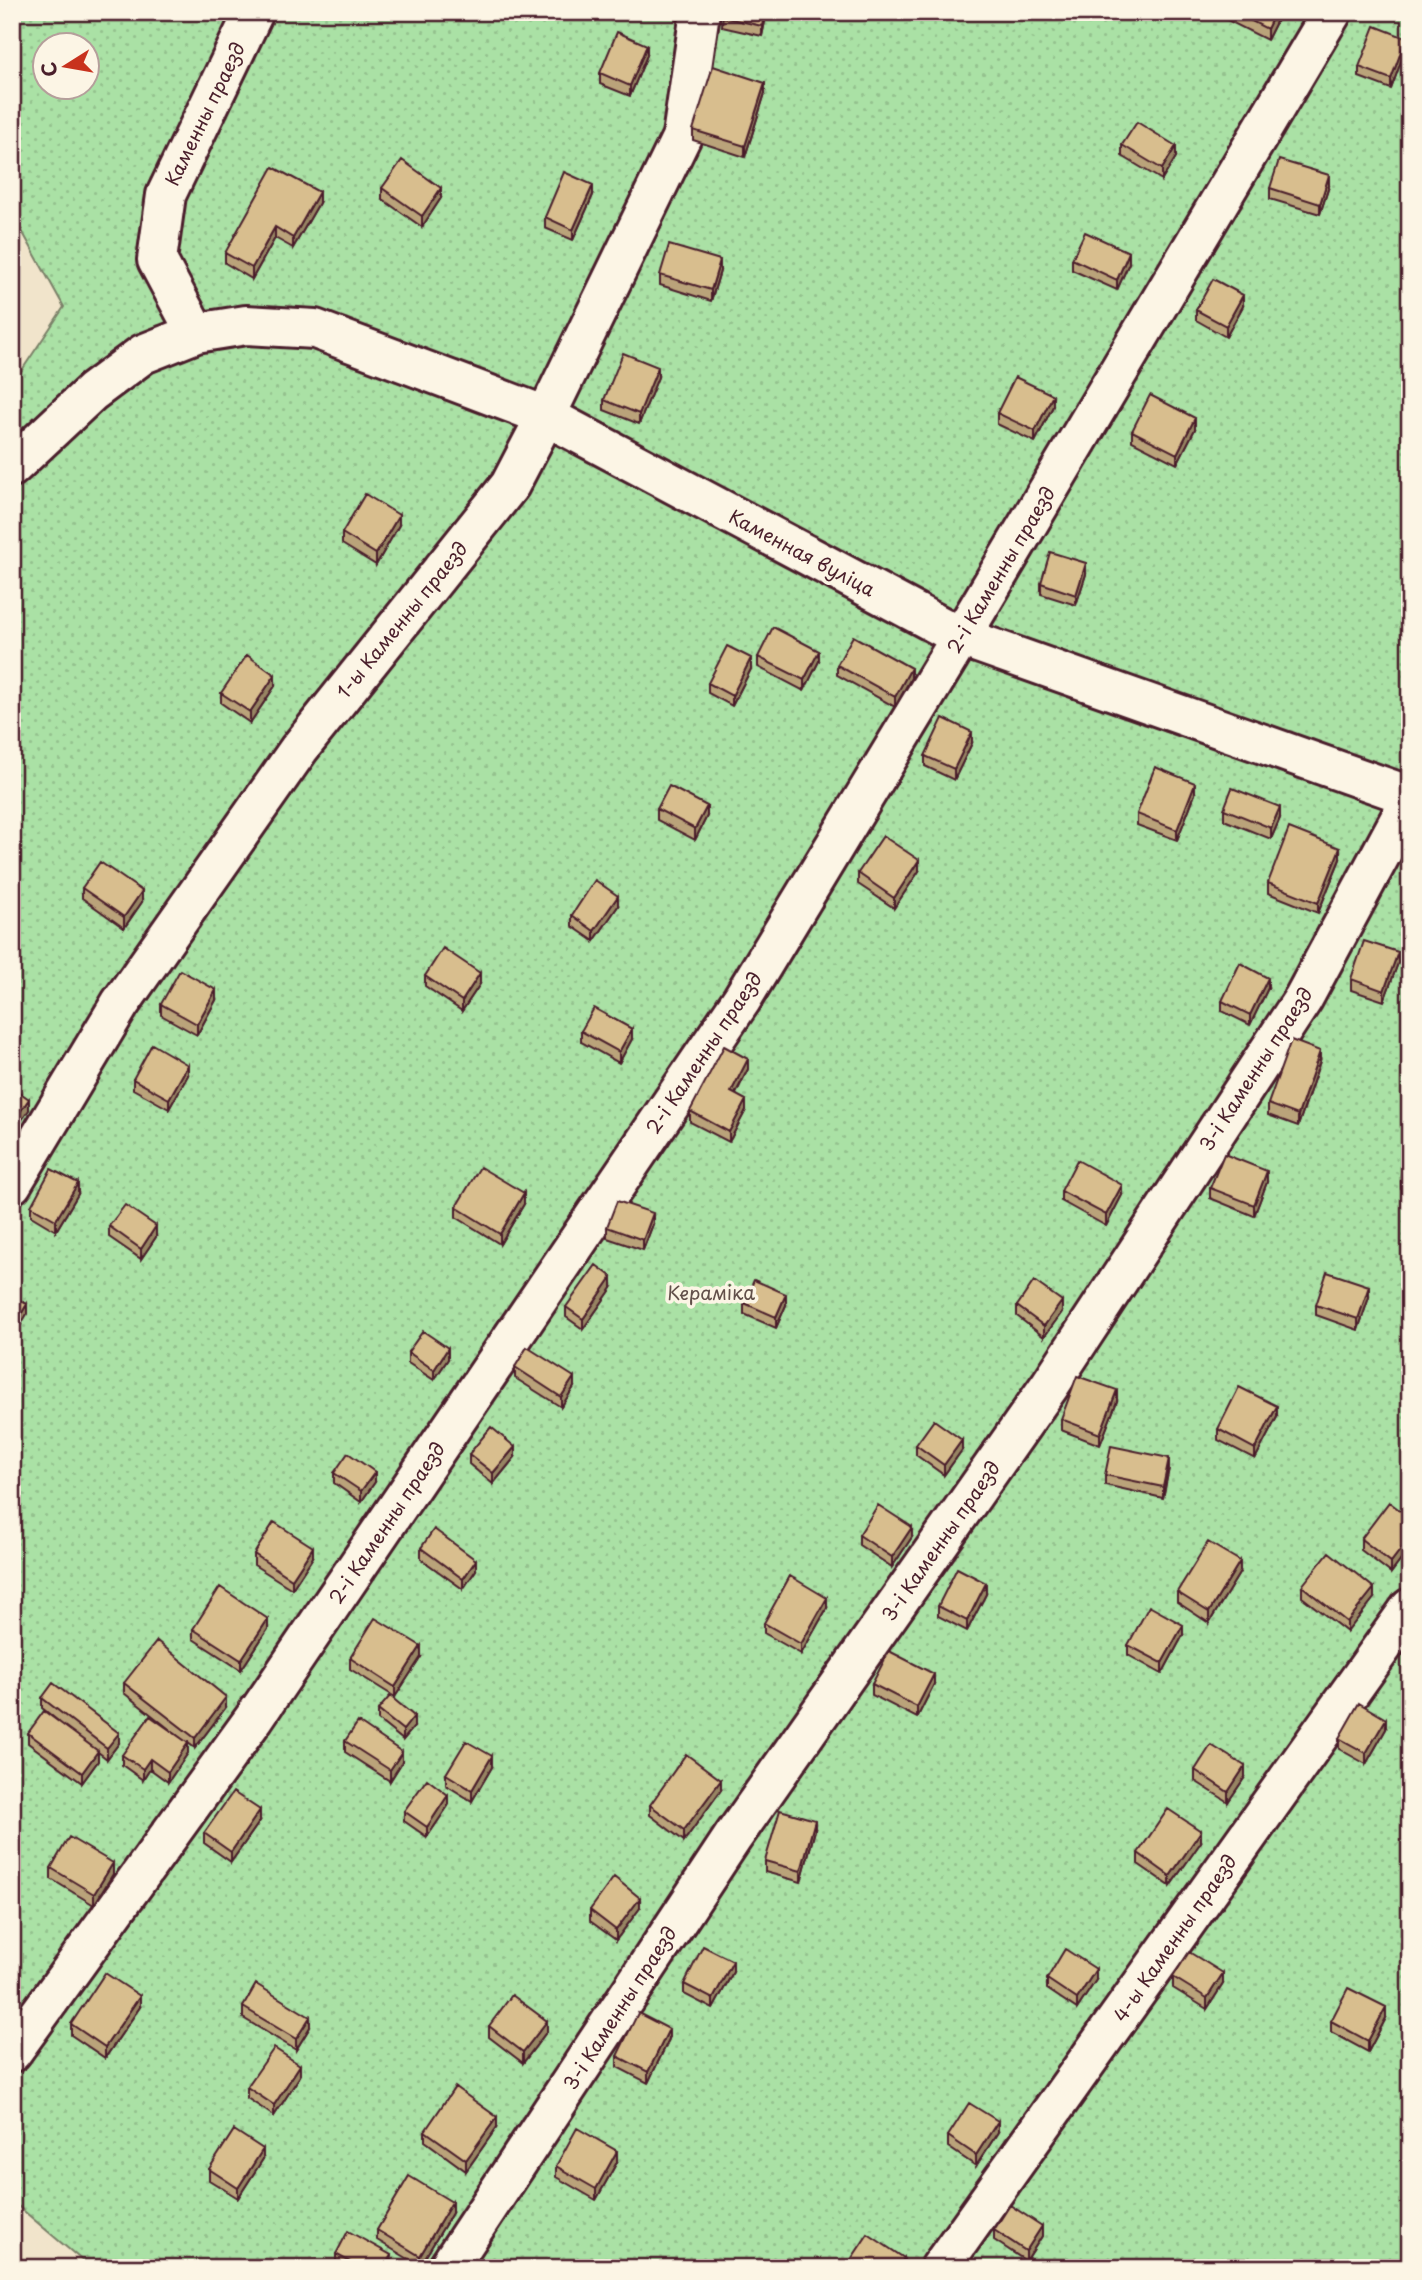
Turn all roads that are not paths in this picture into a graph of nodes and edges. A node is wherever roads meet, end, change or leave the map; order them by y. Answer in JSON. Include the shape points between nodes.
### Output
{"nodes":[{"id":1,"x":254,"y":12,"type":"edge"},
{"id":2,"x":700,"y":12,"type":"edge"},
{"id":3,"x":1332,"y":12,"type":"edge"},
{"id":4,"x":197,"y":333,"type":"junction"},
{"id":5,"x":546,"y":416,"type":"junction"},
{"id":6,"x":12,"y":467,"type":"edge"},
{"id":7,"x":961,"y":637,"type":"junction"},
{"id":8,"x":1410,"y":798,"type":"edge"},
{"id":9,"x":12,"y":1184,"type":"edge"},
{"id":10,"x":1410,"y":1608,"type":"edge"},
{"id":11,"x":12,"y":2053,"type":"edge"},
{"id":12,"x":448,"y":2268,"type":"edge"},
{"id":13,"x":940,"y":2268,"type":"edge"}],
"edges":[{"from":1,"to":4,"type":"street","name":"Каменны праезд","via":[[166,195],[157,260]]},
{"from":2,"to":5,"type":"street","name":"1-ы Каменны праезд","via":[[682,136]]},
{"from":3,"to":7,"type":"street","name":"2-і Каменны праезд"},
{"from":4,"to":5,"type":"street","name":"Каменная вуліца","via":[[246,326],[315,329]]},
{"from":4,"to":6,"type":"street","name":"Каменная вуліца","via":[[144,354],[92,392]]},
{"from":5,"to":7,"type":"street","name":"Каменная вуліца"},
{"from":5,"to":9,"type":"street","name":"1-ы Каменны праезд","via":[[510,485],[299,748],[120,1004]]},
{"from":7,"to":8,"type":"street","name":"Каменная вуліца"},
{"from":7,"to":11,"type":"street","name":"2-і Каменны праезд","via":[[742,999],[255,1717]]},
{"from":8,"to":12,"type":"street","name":"3-і Каменны праезд","via":[[1303,999],[1050,1385],[733,1837]]},
{"from":10,"to":13,"type":"street","name":"4-ы Каменны праезд"}]}
